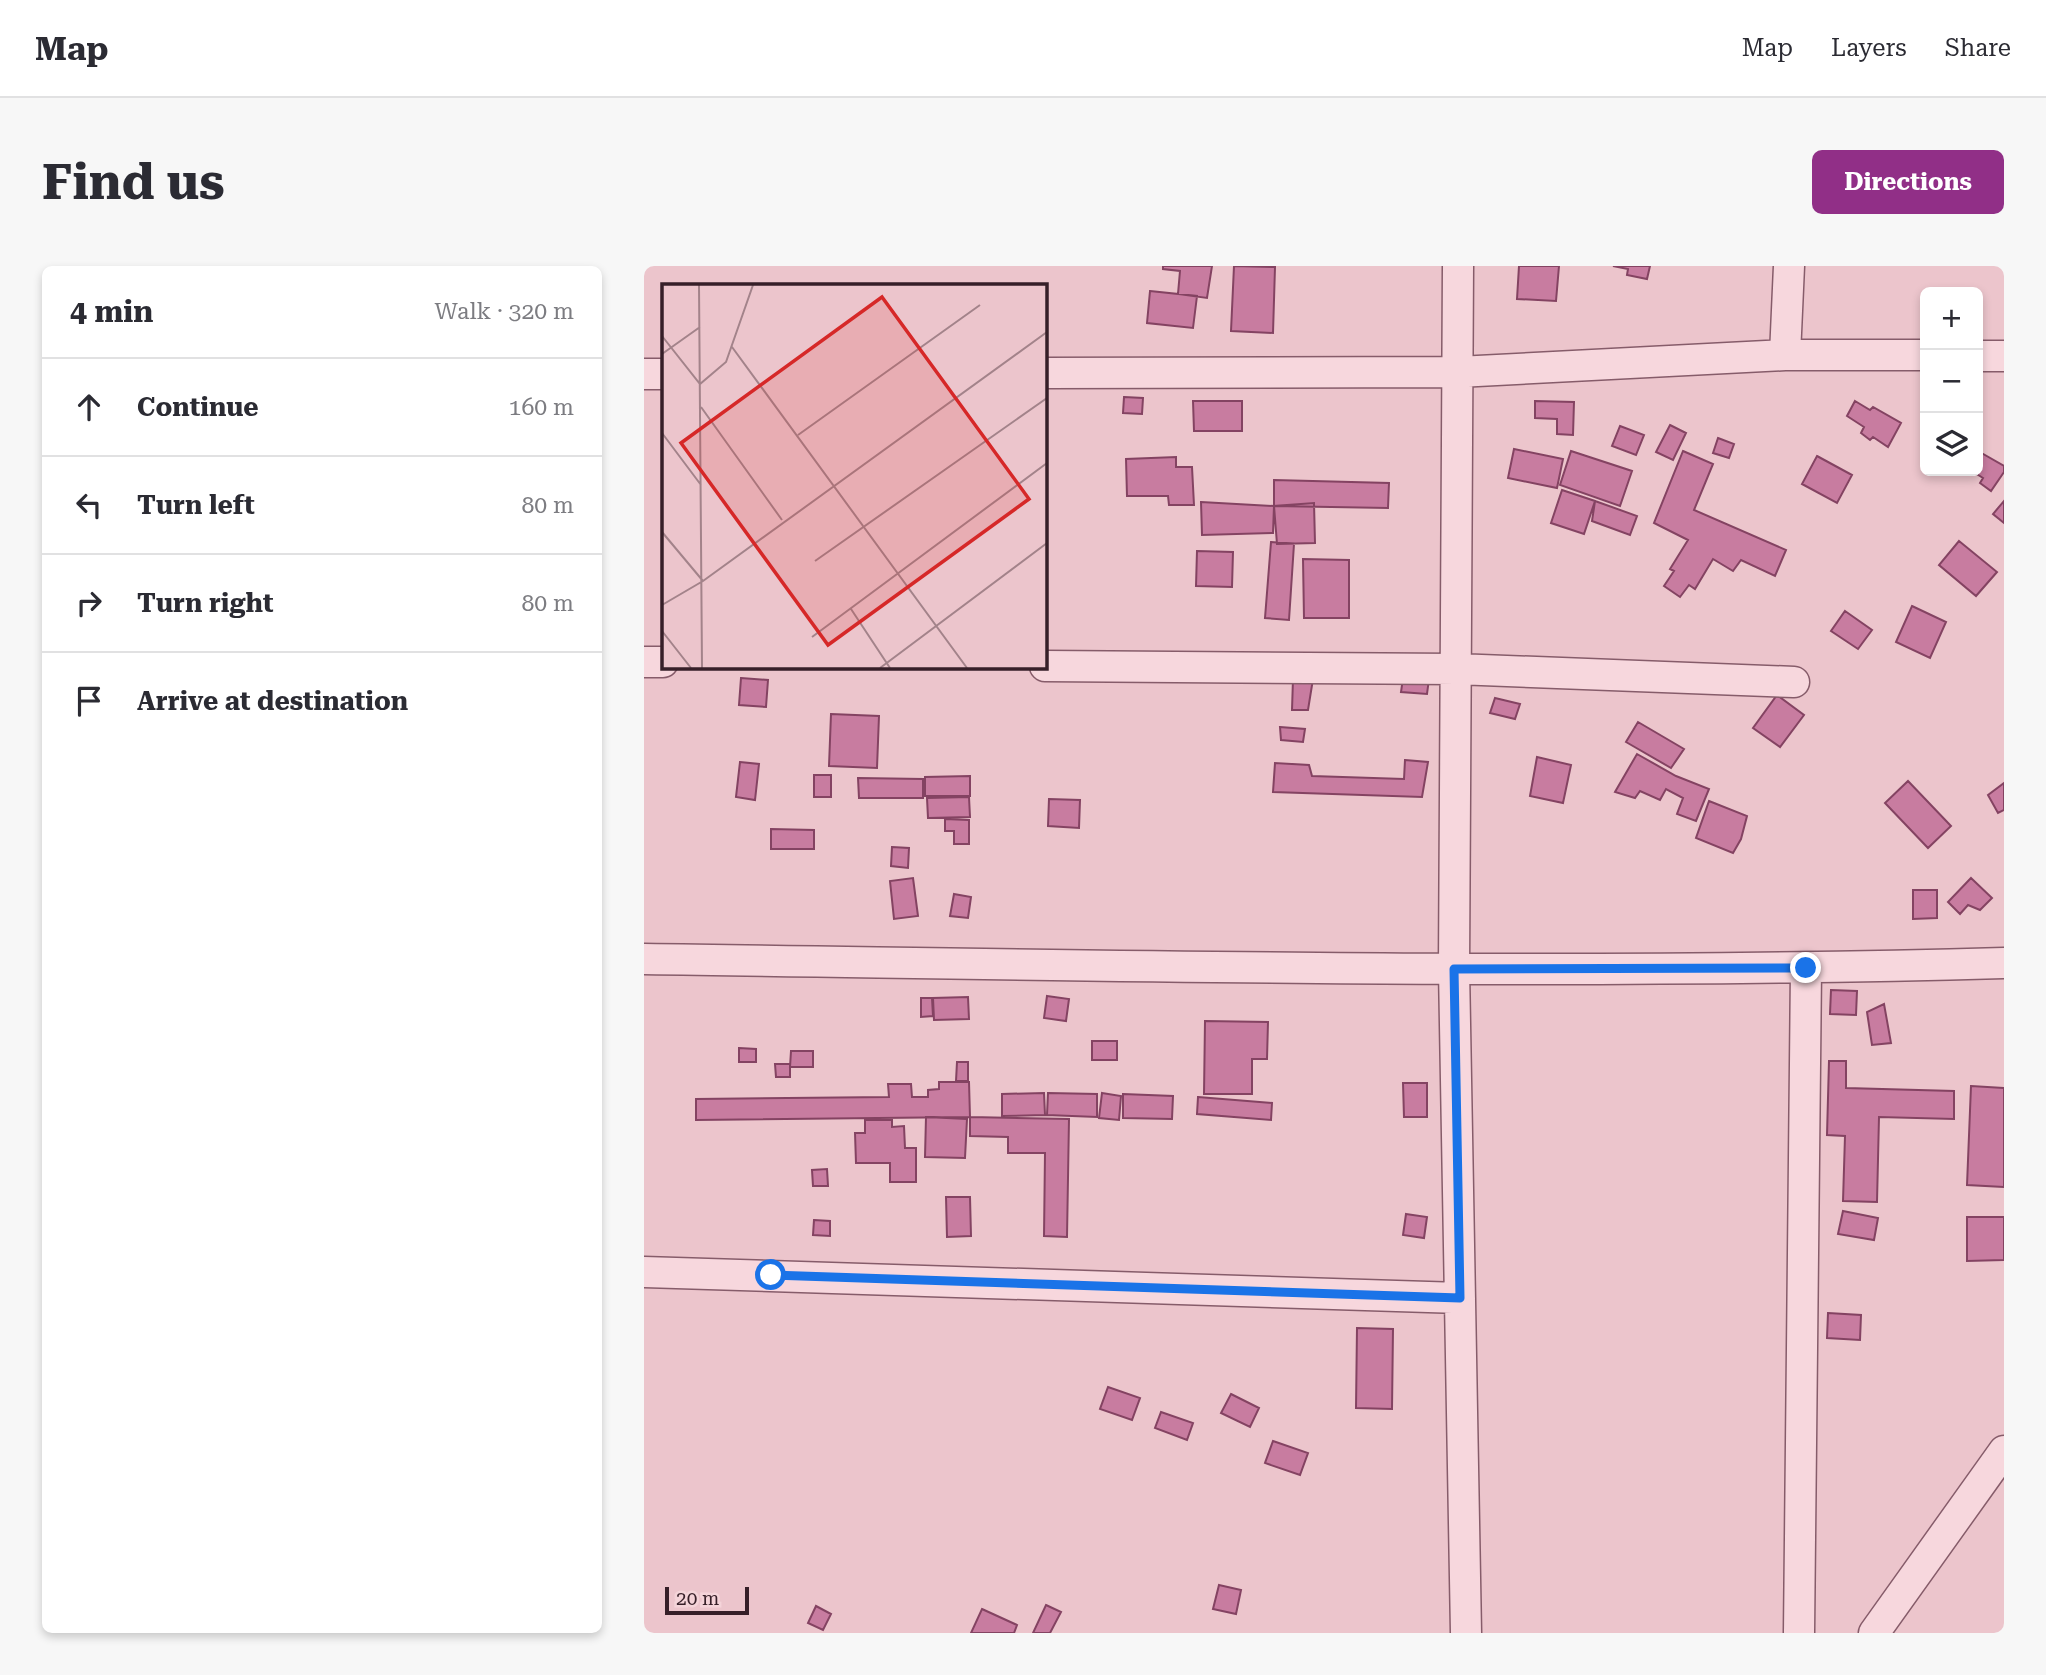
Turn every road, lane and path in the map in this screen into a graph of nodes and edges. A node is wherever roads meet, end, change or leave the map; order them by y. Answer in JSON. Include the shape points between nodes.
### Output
{"nodes":[{"id":1,"x":1458,"y":266,"type":"edge"},
{"id":2,"x":1789,"y":266,"type":"edge"},
{"id":3,"x":1785,"y":355,"type":"junction"},
{"id":4,"x":1920,"y":355,"type":"edge"},
{"id":5,"x":1983,"y":356,"type":"edge"},
{"id":6,"x":2004,"y":356,"type":"edge"},
{"id":7,"x":1458,"y":372,"type":"junction"},
{"id":8,"x":1046,"y":373,"type":"edge"},
{"id":9,"x":644,"y":374,"type":"edge"},
{"id":10,"x":662,"y":374,"type":"edge"},
{"id":11,"x":644,"y":662,"type":"edge"},
{"id":12,"x":662,"y":662,"type":"edge"},
{"id":13,"x":1046,"y":666,"type":"edge"},
{"id":14,"x":1456,"y":669,"type":"junction"},
{"id":15,"x":1794,"y":682,"type":"dead end"},
{"id":16,"x":644,"y":959,"type":"edge"},
{"id":17,"x":2004,"y":962,"type":"edge"},
{"id":18,"x":1806,"y":968,"type":"junction"},
{"id":19,"x":1454,"y":969,"type":"junction"},
{"id":20,"x":644,"y":1272,"type":"edge"},
{"id":21,"x":1460,"y":1298,"type":"junction"},
{"id":22,"x":2004,"y":1451,"type":"edge"},
{"id":23,"x":1466,"y":1633,"type":"edge"},
{"id":24,"x":1799,"y":1633,"type":"edge"},
{"id":25,"x":1874,"y":1633,"type":"edge"}],
"edges":[{"from":1,"to":7,"type":"street"},
{"from":2,"to":3,"type":"street"},
{"from":3,"to":4,"type":"street"},
{"from":3,"to":7,"type":"street"},
{"from":5,"to":6,"type":"street"},
{"from":7,"to":8,"type":"street"},
{"from":7,"to":14,"type":"street"},
{"from":9,"to":10,"type":"street"},
{"from":11,"to":12,"type":"street"},
{"from":13,"to":14,"type":"street"},
{"from":14,"to":15,"type":"street"},
{"from":14,"to":19,"type":"street"},
{"from":16,"to":19,"type":"street"},
{"from":17,"to":18,"type":"street"},
{"from":18,"to":19,"type":"street"},
{"from":18,"to":24,"type":"street"},
{"from":19,"to":21,"type":"street"},
{"from":20,"to":21,"type":"street"},
{"from":21,"to":23,"type":"street"},
{"from":22,"to":25,"type":"street"}]}
